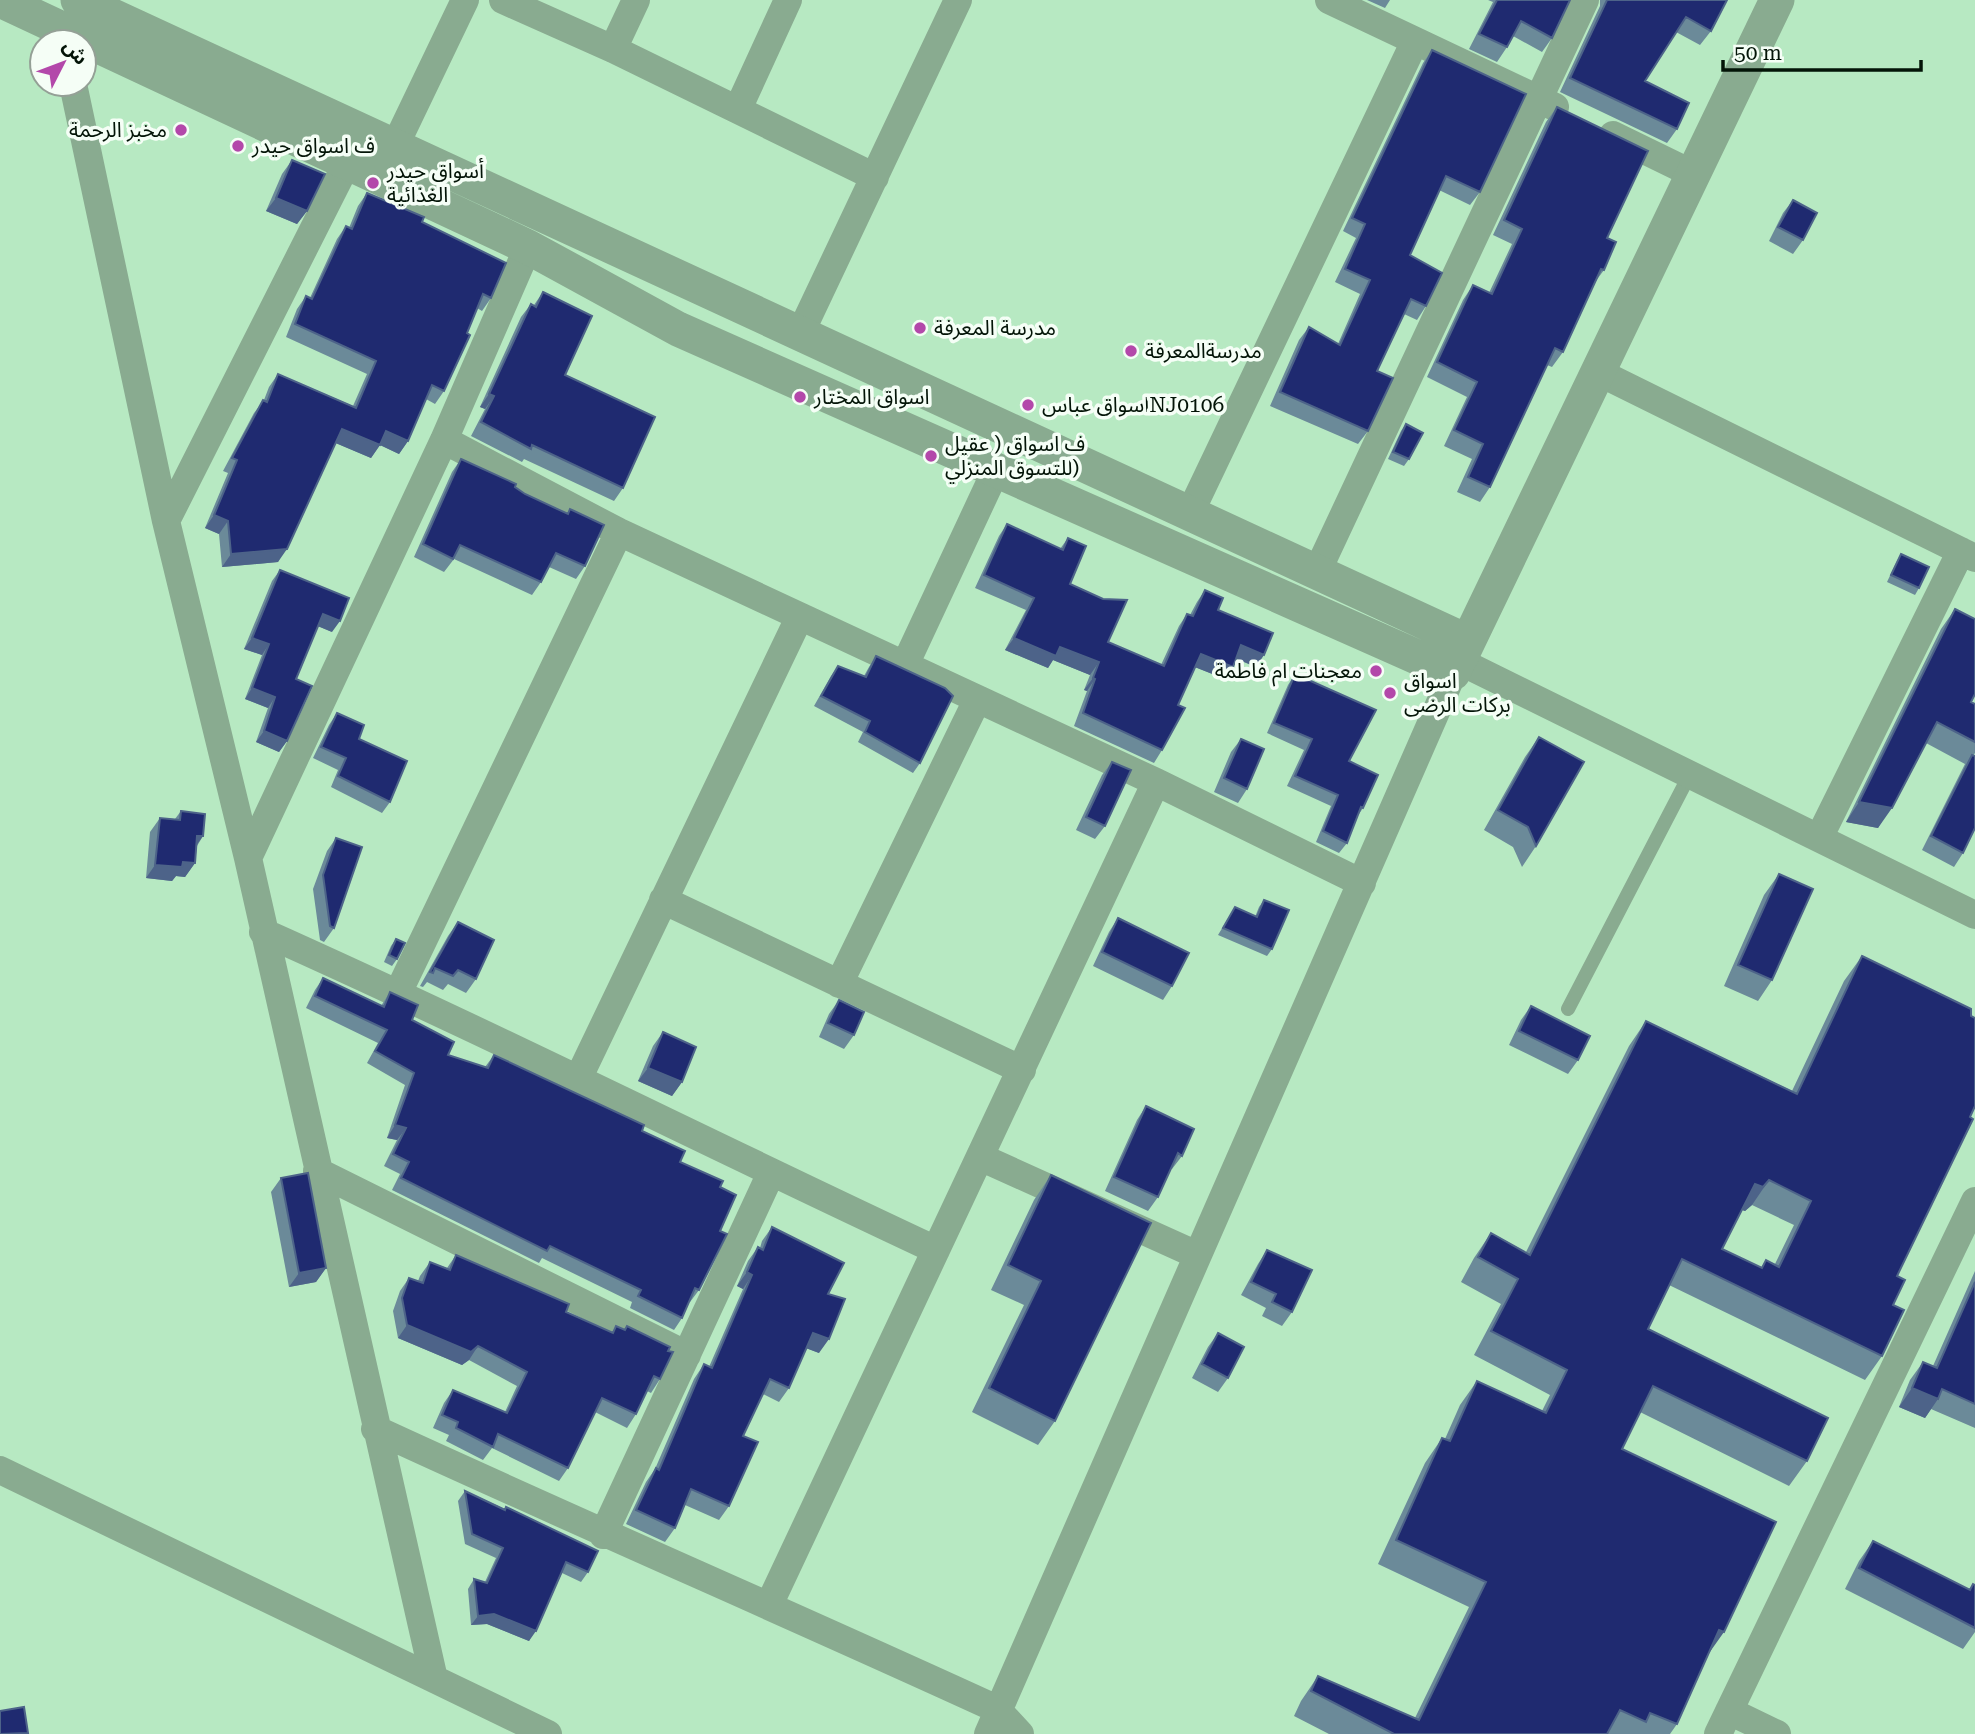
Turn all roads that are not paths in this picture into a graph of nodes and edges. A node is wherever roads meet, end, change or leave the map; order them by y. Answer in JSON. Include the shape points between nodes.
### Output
{"nodes":[{"id":1,"x":0,"y":0,"type":"edge"},
{"id":2,"x":465,"y":0,"type":"edge"},
{"id":3,"x":503,"y":0,"type":"edge"},
{"id":4,"x":636,"y":0,"type":"edge"},
{"id":5,"x":788,"y":0,"type":"edge"},
{"id":6,"x":958,"y":0,"type":"edge"},
{"id":7,"x":1329,"y":0,"type":"edge"},
{"id":8,"x":1585,"y":0,"type":"edge"},
{"id":9,"x":1777,"y":0,"type":"edge"},
{"id":10,"x":67,"y":24,"type":"edge"},
{"id":11,"x":1415,"y":41,"type":"junction"},
{"id":12,"x":613,"y":49,"type":"junction"},
{"id":13,"x":76,"y":98,"type":"edge"},
{"id":14,"x":1538,"y":99,"type":"junction"},
{"id":15,"x":738,"y":109,"type":"junction"},
{"id":16,"x":394,"y":148,"type":"junction"},
{"id":17,"x":347,"y":163,"type":"junction"},
{"id":18,"x":1693,"y":174,"type":"junction"},
{"id":19,"x":875,"y":177,"type":"junction"},
{"id":20,"x":528,"y":247,"type":"junction"},
{"id":21,"x":695,"y":286,"type":"junction"},
{"id":22,"x":678,"y":330,"type":"junction"},
{"id":23,"x":800,"y":334,"type":"junction"},
{"id":24,"x":1598,"y":373,"type":"junction"},
{"id":25,"x":444,"y":439,"type":"junction"},
{"id":26,"x":996,"y":470,"type":"junction"},
{"id":27,"x":1190,"y":513,"type":"junction"},
{"id":28,"x":166,"y":521,"type":"junction"},
{"id":29,"x":619,"y":532,"type":"junction"},
{"id":30,"x":1968,"y":555,"type":"edge"},
{"id":31,"x":1317,"y":572,"type":"junction"},
{"id":32,"x":799,"y":618,"type":"junction"},
{"id":33,"x":1460,"y":659,"type":"junction"},
{"id":34,"x":904,"y":667,"type":"junction"},
{"id":35,"x":977,"y":700,"type":"junction"},
{"id":36,"x":1689,"y":774,"type":"junction"},
{"id":37,"x":1156,"y":782,"type":"junction"},
{"id":38,"x":1819,"y":838,"type":"junction"},
{"id":39,"x":248,"y":858,"type":"junction"},
{"id":40,"x":1362,"y":883,"type":"junction"},
{"id":41,"x":663,"y":900,"type":"junction"},
{"id":42,"x":1975,"y":915,"type":"edge"},
{"id":43,"x":262,"y":932,"type":"junction"},
{"id":44,"x":839,"y":984,"type":"junction"},
{"id":45,"x":398,"y":993,"type":"junction"},
{"id":46,"x":1568,"y":1009,"type":"dead end"},
{"id":47,"x":1022,"y":1070,"type":"junction"},
{"id":48,"x":579,"y":1077,"type":"junction"},
{"id":49,"x":980,"y":1157,"type":"junction"},
{"id":50,"x":317,"y":1171,"type":"junction"},
{"id":51,"x":771,"y":1174,"type":"junction"},
{"id":52,"x":1975,"y":1200,"type":"edge"},
{"id":53,"x":936,"y":1250,"type":"junction"},
{"id":54,"x":1197,"y":1255,"type":"junction"},
{"id":55,"x":687,"y":1355,"type":"junction"},
{"id":56,"x":375,"y":1429,"type":"junction"},
{"id":57,"x":0,"y":1470,"type":"edge"},
{"id":58,"x":603,"y":1535,"type":"junction"},
{"id":59,"x":769,"y":1605,"type":"junction"},
{"id":60,"x":434,"y":1679,"type":"junction"},
{"id":61,"x":992,"y":1722,"type":"edge"},
{"id":62,"x":1723,"y":1723,"type":"edge"},
{"id":63,"x":548,"y":1734,"type":"edge"},
{"id":64,"x":1020,"y":1734,"type":"edge"},
{"id":65,"x":1777,"y":1734,"type":"edge"}],
"edges":[{"from":1,"to":10,"type":"street"},
{"from":2,"to":16,"type":"street"},
{"from":3,"to":12,"type":"street"},
{"from":4,"to":12,"type":"street"},
{"from":5,"to":15,"type":"street"},
{"from":6,"to":19,"type":"street"},
{"from":7,"to":11,"type":"street"},
{"from":8,"to":14,"type":"street"},
{"from":9,"to":18,"type":"street"},
{"from":10,"to":16,"type":"street"},
{"from":10,"to":17,"type":"street"},
{"from":11,"to":14,"type":"street"},
{"from":11,"to":27,"type":"street"},
{"from":12,"to":15,"type":"street"},
{"from":13,"to":28,"type":"street"},
{"from":14,"to":18,"type":"street"},
{"from":14,"to":31,"type":"street"},
{"from":15,"to":19,"type":"street"},
{"from":16,"to":21,"type":"street"},
{"from":17,"to":20,"type":"street"},
{"from":17,"to":28,"type":"street"},
{"from":18,"to":24,"type":"street"},
{"from":19,"to":23,"type":"street"},
{"from":20,"to":22,"type":"street"},
{"from":20,"to":25,"type":"street"},
{"from":21,"to":22,"type":"street"},
{"from":21,"to":23,"type":"street"},
{"from":22,"to":26,"type":"street"},
{"from":23,"to":27,"type":"street"},
{"from":24,"to":30,"type":"street"},
{"from":24,"to":33,"type":"street"},
{"from":25,"to":29,"type":"street"},
{"from":25,"to":39,"type":"street"},
{"from":26,"to":33,"type":"street"},
{"from":26,"to":34,"type":"street"},
{"from":27,"to":31,"type":"street"},
{"from":28,"to":39,"type":"street"},
{"from":29,"to":32,"type":"street"},
{"from":29,"to":45,"type":"street"},
{"from":30,"to":38,"type":"street"},
{"from":31,"to":33,"type":"street"},
{"from":32,"to":34,"type":"street"},
{"from":32,"to":41,"type":"street"},
{"from":33,"to":36,"type":"street"},
{"from":33,"to":40,"type":"street"},
{"from":34,"to":35,"type":"street"},
{"from":35,"to":37,"type":"street"},
{"from":35,"to":44,"type":"street"},
{"from":36,"to":38,"type":"street"},
{"from":36,"to":46,"type":"lane"},
{"from":37,"to":40,"type":"street"},
{"from":37,"to":47,"type":"street"},
{"from":38,"to":42,"type":"street"},
{"from":39,"to":43,"type":"street"},
{"from":40,"to":54,"type":"street"},
{"from":41,"to":44,"type":"street"},
{"from":41,"to":48,"type":"street"},
{"from":43,"to":45,"type":"street"},
{"from":43,"to":50,"type":"street"},
{"from":44,"to":47,"type":"street"},
{"from":45,"to":48,"type":"street"},
{"from":47,"to":49,"type":"street"},
{"from":48,"to":51,"type":"street"},
{"from":49,"to":53,"type":"street"},
{"from":49,"to":54,"type":"street"},
{"from":50,"to":55,"type":"street"},
{"from":50,"to":56,"type":"street"},
{"from":51,"to":53,"type":"street"},
{"from":51,"to":55,"type":"street"},
{"from":52,"to":62,"type":"street"},
{"from":53,"to":59,"type":"street"},
{"from":54,"to":61,"type":"street"},
{"from":55,"to":58,"type":"street"},
{"from":56,"to":58,"type":"street"},
{"from":56,"to":60,"type":"street"},
{"from":57,"to":60,"type":"street"},
{"from":58,"to":59,"type":"street"},
{"from":59,"to":61,"type":"street"},
{"from":60,"to":63,"type":"street"},
{"from":61,"to":64,"type":"street"},
{"from":62,"to":65,"type":"street"}]}
